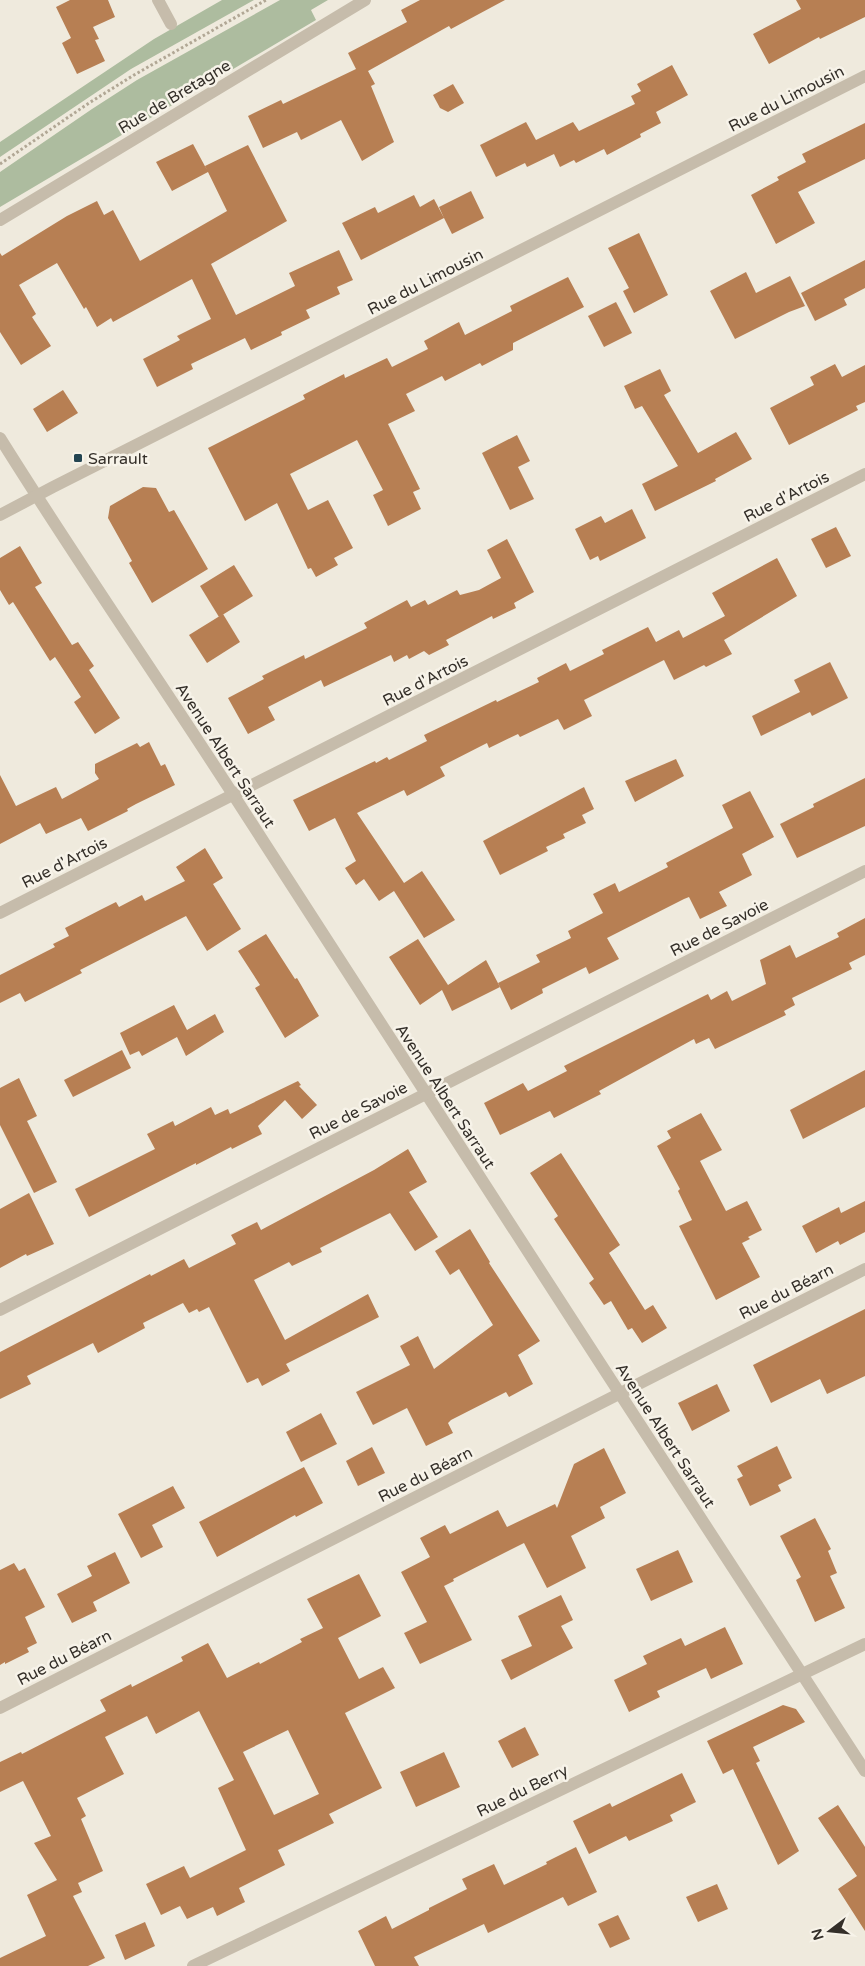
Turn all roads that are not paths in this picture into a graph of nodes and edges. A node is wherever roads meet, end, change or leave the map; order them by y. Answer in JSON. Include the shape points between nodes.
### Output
{"nodes":[{"id":1,"x":158,"y":0,"type":"edge"},
{"id":2,"x":365,"y":0,"type":"edge"},
{"id":3,"x":171,"y":24,"type":"dead end"},
{"id":4,"x":865,"y":76,"type":"edge"},
{"id":5,"x":0,"y":220,"type":"edge"},
{"id":6,"x":0,"y":438,"type":"edge"},
{"id":7,"x":865,"y":474,"type":"edge"},
{"id":8,"x":36,"y":496,"type":"junction"},
{"id":9,"x":0,"y":515,"type":"edge"},
{"id":10,"x":233,"y":795,"type":"junction"},
{"id":11,"x":865,"y":871,"type":"edge"},
{"id":12,"x":0,"y":913,"type":"edge"},
{"id":13,"x":426,"y":1093,"type":"junction"},
{"id":14,"x":865,"y":1269,"type":"edge"},
{"id":15,"x":0,"y":1310,"type":"edge"},
{"id":16,"x":620,"y":1394,"type":"junction"},
{"id":17,"x":865,"y":1644,"type":"edge"},
{"id":18,"x":802,"y":1674,"type":"junction"},
{"id":19,"x":0,"y":1708,"type":"edge"},
{"id":20,"x":865,"y":1771,"type":"edge"},
{"id":21,"x":193,"y":1966,"type":"edge"}],
"edges":[{"from":1,"to":3,"type":"street"},
{"from":2,"to":5,"type":"street","name":"Rue de Bretagne"},
{"from":4,"to":8,"type":"street","name":"Rue du Limousin"},
{"from":6,"to":8,"type":"street","name":"Avenue Albert Sarraut"},
{"from":7,"to":10,"type":"street","name":"Rue d'Artois"},
{"from":8,"to":9,"type":"street","name":"Rue du Limousin"},
{"from":8,"to":10,"type":"street","name":"Avenue Albert Sarraut"},
{"from":10,"to":12,"type":"street","name":"Rue d'Artois"},
{"from":10,"to":13,"type":"street","name":"Avenue Albert Sarraut"},
{"from":11,"to":13,"type":"street","name":"Rue de Savoie"},
{"from":13,"to":15,"type":"street","name":"Rue de Savoie"},
{"from":13,"to":16,"type":"street","name":"Avenue Albert Sarraut"},
{"from":14,"to":16,"type":"street","name":"Rue du Béarn"},
{"from":16,"to":18,"type":"street","name":"Avenue Albert Sarraut"},
{"from":16,"to":19,"type":"street","name":"Rue du Béarn"},
{"from":17,"to":18,"type":"street","name":"Rue du Berry"},
{"from":18,"to":20,"type":"street","name":"Avenue Albert Sarraut"},
{"from":18,"to":21,"type":"street","name":"Rue du Berry"}]}
